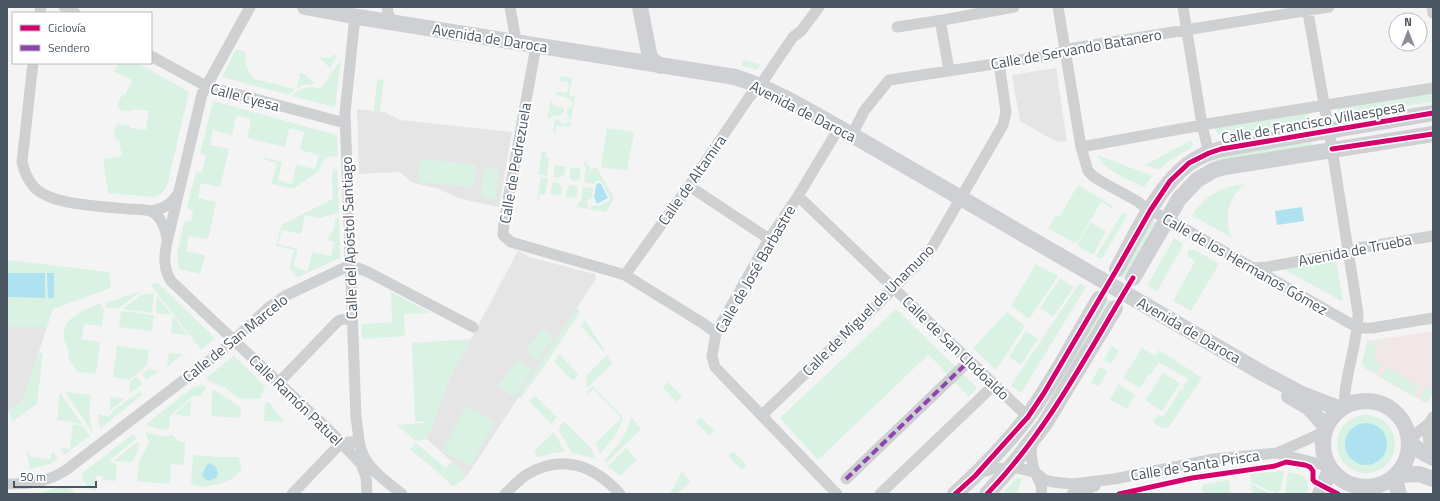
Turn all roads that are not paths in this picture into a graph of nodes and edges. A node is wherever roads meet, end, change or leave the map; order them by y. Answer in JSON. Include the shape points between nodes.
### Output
{"nodes":[{"id":1,"x":250,"y":7,"type":"edge"},
{"id":2,"x":305,"y":7,"type":"edge"},
{"id":3,"x":510,"y":7,"type":"edge"},
{"id":4,"x":640,"y":7,"type":"edge"},
{"id":5,"x":819,"y":7,"type":"edge"},
{"id":6,"x":1014,"y":7,"type":"edge"},
{"id":7,"x":1058,"y":7,"type":"edge"},
{"id":8,"x":1183,"y":7,"type":"edge"},
{"id":9,"x":1329,"y":7,"type":"edge"},
{"id":10,"x":1432,"y":7,"type":"edge"},
{"id":11,"x":1307,"y":9,"type":"edge"},
{"id":12,"x":1433,"y":13,"type":"edge"},
{"id":13,"x":389,"y":14,"type":"edge"},
{"id":14,"x":358,"y":17,"type":"junction"},
{"id":15,"x":943,"y":20,"type":"junction"},
{"id":16,"x":897,"y":27,"type":"dead end"},
{"id":17,"x":1186,"y":29,"type":"junction"},
{"id":18,"x":516,"y":41,"type":"junction"},
{"id":19,"x":646,"y":43,"type":"junction"},
{"id":20,"x":536,"y":46,"type":"junction"},
{"id":21,"x":1065,"y":50,"type":"junction"},
{"id":22,"x":152,"y":57,"type":"edge"},
{"id":23,"x":632,"y":61,"type":"junction"},
{"id":24,"x":999,"y":63,"type":"junction"},
{"id":25,"x":33,"y":64,"type":"edge"},
{"id":26,"x":660,"y":66,"type":"junction"},
{"id":27,"x":949,"y":70,"type":"junction"},
{"id":28,"x":206,"y":86,"type":"junction"},
{"id":29,"x":760,"y":87,"type":"junction"},
{"id":30,"x":1433,"y":88,"type":"edge"},
{"id":31,"x":1324,"y":105,"type":"junction"},
{"id":32,"x":1433,"y":113,"type":"edge"},
{"id":33,"x":1382,"y":122,"type":"junction"},
{"id":34,"x":345,"y":123,"type":"junction"},
{"id":35,"x":1202,"y":125,"type":"junction"},
{"id":36,"x":1433,"y":126,"type":"edge"},
{"id":37,"x":845,"y":131,"type":"junction"},
{"id":38,"x":1328,"y":131,"type":"junction"},
{"id":39,"x":1433,"y":134,"type":"edge"},
{"id":40,"x":1400,"y":139,"type":"junction"},
{"id":41,"x":1081,"y":147,"type":"junction"},
{"id":42,"x":1332,"y":149,"type":"junction"},
{"id":43,"x":1209,"y":153,"type":"junction"},
{"id":44,"x":689,"y":186,"type":"junction"},
{"id":45,"x":178,"y":192,"type":"junction"},
{"id":46,"x":798,"y":196,"type":"junction"},
{"id":47,"x":961,"y":199,"type":"junction"},
{"id":48,"x":1179,"y":199,"type":"junction"},
{"id":49,"x":150,"y":211,"type":"junction"},
{"id":50,"x":1150,"y":211,"type":"junction"},
{"id":51,"x":1167,"y":219,"type":"junction"},
{"id":52,"x":1433,"y":236,"type":"edge"},
{"id":53,"x":769,"y":239,"type":"junction"},
{"id":54,"x":167,"y":242,"type":"junction"},
{"id":55,"x":1348,"y":251,"type":"junction"},
{"id":56,"x":350,"y":265,"type":"junction"},
{"id":57,"x":1253,"y":268,"type":"junction"},
{"id":58,"x":1117,"y":269,"type":"dead end"},
{"id":59,"x":625,"y":275,"type":"junction"},
{"id":60,"x":1133,"y":278,"type":"dead end"},
{"id":61,"x":893,"y":288,"type":"junction"},
{"id":62,"x":1099,"y":299,"type":"dead end"},
{"id":63,"x":1115,"y":308,"type":"dead end"},
{"id":64,"x":1433,"y":318,"type":"edge"},
{"id":65,"x":352,"y":322,"type":"junction"},
{"id":66,"x":473,"y":327,"type":"dead end"},
{"id":67,"x":1358,"y":328,"type":"junction"},
{"id":68,"x":716,"y":333,"type":"junction"},
{"id":69,"x":233,"y":341,"type":"junction"},
{"id":70,"x":969,"y":361,"type":"junction"},
{"id":71,"x":1248,"y":365,"type":"junction"},
{"id":72,"x":280,"y":385,"type":"junction"},
{"id":73,"x":994,"y":385,"type":"junction"},
{"id":74,"x":1342,"y":408,"type":"junction"},
{"id":75,"x":762,"y":414,"type":"junction"},
{"id":76,"x":1028,"y":417,"type":"junction"},
{"id":77,"x":1431,"y":420,"type":"edge"},
{"id":78,"x":1325,"y":429,"type":"junction"},
{"id":79,"x":1033,"y":439,"type":"junction"},
{"id":80,"x":359,"y":441,"type":"junction"},
{"id":81,"x":1409,"y":441,"type":"junction"},
{"id":82,"x":341,"y":443,"type":"junction"},
{"id":83,"x":1277,"y":453,"type":"junction"},
{"id":84,"x":1433,"y":453,"type":"edge"},
{"id":85,"x":1433,"y":458,"type":"edge"},
{"id":86,"x":365,"y":464,"type":"junction"},
{"id":87,"x":1010,"y":468,"type":"junction"},
{"id":88,"x":1328,"y":468,"type":"junction"},
{"id":89,"x":1035,"y":472,"type":"junction"},
{"id":90,"x":1395,"y":476,"type":"junction"},
{"id":91,"x":846,"y":479,"type":"dead end"},
{"id":92,"x":1114,"y":479,"type":"junction"},
{"id":93,"x":1433,"y":479,"type":"edge"},
{"id":94,"x":387,"y":482,"type":"junction"},
{"id":95,"x":7,"y":484,"type":"edge"},
{"id":96,"x":969,"y":484,"type":"edge"},
{"id":97,"x":1381,"y":490,"type":"edge"},
{"id":98,"x":292,"y":494,"type":"edge"},
{"id":99,"x":367,"y":494,"type":"edge"},
{"id":100,"x":402,"y":494,"type":"edge"},
{"id":101,"x":505,"y":494,"type":"edge"},
{"id":102,"x":620,"y":494,"type":"edge"},
{"id":103,"x":836,"y":494,"type":"edge"},
{"id":104,"x":880,"y":494,"type":"edge"},
{"id":105,"x":956,"y":494,"type":"edge"},
{"id":106,"x":987,"y":494,"type":"edge"},
{"id":107,"x":1041,"y":494,"type":"edge"},
{"id":108,"x":1072,"y":494,"type":"edge"},
{"id":109,"x":1320,"y":494,"type":"edge"},
{"id":110,"x":1399,"y":494,"type":"edge"}],
"edges":[{"from":1,"to":28,"type":"street","name":"Calle Ramón Patuel"},
{"from":2,"to":14,"type":"main road","name":"Avenida de Daroca"},
{"from":3,"to":18,"type":"street"},
{"from":4,"to":19,"type":"main road"},
{"from":5,"to":29,"type":"street","name":"Calle de Altamira","via":[[801,31],[793,37]]},
{"from":6,"to":15,"type":"street"},
{"from":7,"to":21,"type":"street","name":"Calle de los Hermanos Gómez"},
{"from":8,"to":17,"type":"street"},
{"from":9,"to":11,"type":"street","name":"Calle de Servando Batanero"},
{"from":10,"to":12,"type":"street"},
{"from":11,"to":17,"type":"street","name":"Calle de Servando Batanero"},
{"from":11,"to":31,"type":"street"},
{"from":13,"to":14,"type":"main road","name":"Avenida de Daroca"},
{"from":13,"to":18,"type":"main road","name":"Avenida de Daroca"},
{"from":14,"to":34,"type":"street","name":"Calle del Apóstol Santiago","via":[[354,26]]},
{"from":15,"to":16,"type":"street"},
{"from":15,"to":27,"type":"street","via":[[941,25]]},
{"from":17,"to":21,"type":"street","name":"Calle de Servando Batanero"},
{"from":17,"to":35,"type":"street"},
{"from":18,"to":20,"type":"main road","name":"Avenida de Daroca"},
{"from":19,"to":23,"type":"main road","via":[[643,56]]},
{"from":19,"to":26,"type":"main road","via":[[650,58]]},
{"from":20,"to":23,"type":"main road","name":"Avenida de Daroca"},
{"from":20,"to":59,"type":"street","name":"Calle de Pedrezuela","via":[[503,235],[511,242]]},
{"from":21,"to":24,"type":"street","name":"Calle de Servando Batanero","via":[[1053,55]]},
{"from":21,"to":41,"type":"street","name":"Calle de los Hermanos Gómez"},
{"from":22,"to":28,"type":"street","name":"Calle Cyesa"},
{"from":23,"to":26,"type":"main road","name":"Avenida de Daroca"},
{"from":24,"to":27,"type":"street","name":"Calle de Servando Batanero"},
{"from":24,"to":47,"type":"street","name":"Calle de Miguel de Unamuno","via":[[1005,120]]},
{"from":25,"to":49,"type":"street","via":[[22,162],[34,187],[58,200]]},
{"from":26,"to":29,"type":"main road","name":"Avenida de Daroca","via":[[735,78]]},
{"from":27,"to":37,"type":"street","name":"Calle de Servando Batanero","via":[[889,80]]},
{"from":28,"to":34,"type":"street","name":"Calle Cyesa"},
{"from":28,"to":45,"type":"street","name":"Calle Ramón Patuel"},
{"from":29,"to":37,"type":"main road","name":"Avenida de Daroca"},
{"from":29,"to":44,"type":"street","name":"Calle de Altamira","via":[[750,96]]},
{"from":30,"to":31,"type":"street","name":"Calle de Francisco Villaespesa"},
{"from":31,"to":35,"type":"street","name":"Calle de Francisco Villaespesa"},
{"from":31,"to":38,"type":"street"},
{"from":32,"to":33,"type":"main road","name":"Calle de Francisco Villaespesa"},
{"from":33,"to":38,"type":"main road","name":"Calle de Francisco Villaespesa"},
{"from":33,"to":42,"type":"main road","name":"Calle de Francisco Villaespesa","via":[[1366,131],[1338,136]]},
{"from":34,"to":56,"type":"street","name":"Calle del Apóstol Santiago"},
{"from":35,"to":41,"type":"street","name":"Calle de Francisco Villaespesa"},
{"from":35,"to":43,"type":"street"},
{"from":36,"to":40,"type":"main road","name":"Calle de Francisco Villaespesa","via":[[1414,129]]},
{"from":37,"to":46,"type":"street","name":"Calle de José Barbastre"},
{"from":37,"to":47,"type":"main road","name":"Avenida de Daroca"},
{"from":38,"to":42,"type":"street"},
{"from":38,"to":43,"type":"main road","name":"Calle de Francisco Villaespesa"},
{"from":39,"to":40,"type":"main road","name":"Calle de Francisco Villaespesa"},
{"from":40,"to":42,"type":"main road","name":"Calle de Francisco Villaespesa"},
{"from":41,"to":50,"type":"street","name":"Calle de los Hermanos Gómez","via":[[1088,170],[1094,177]]},
{"from":42,"to":48,"type":"main road","name":"Calle de Francisco Villaespesa","via":[[1214,170],[1197,180]]},
{"from":42,"to":55,"type":"street"},
{"from":43,"to":48,"type":"main road","name":"Calle de Francisco Villaespesa","via":[[1205,167],[1180,188]]},
{"from":43,"to":50,"type":"main road","name":"Calle de Francisco Villaespesa","via":[[1189,163],[1172,178]]},
{"from":44,"to":53,"type":"street"},
{"from":44,"to":59,"type":"street","name":"Calle de Altamira"},
{"from":45,"to":49,"type":"street","name":"Calle Ramón Patuel","via":[[168,205]]},
{"from":45,"to":54,"type":"street","name":"Calle Ramón Patuel"},
{"from":46,"to":53,"type":"street","name":"Calle de José Barbastre"},
{"from":46,"to":61,"type":"street","name":"Calle de San Clodoaldo"},
{"from":47,"to":61,"type":"street","name":"Calle de Miguel de Unamuno","via":[[930,251]]},
{"from":47,"to":71,"type":"main road","name":"Avenida de Daroca"},
{"from":48,"to":51,"type":"main road","name":"Calle de Francisco Villaespesa"},
{"from":49,"to":54,"type":"street","via":[[164,226]]},
{"from":50,"to":51,"type":"street","name":"Calle de los Hermanos Gómez"},
{"from":50,"to":58,"type":"main road","name":"Calle de Francisco Villaespesa"},
{"from":51,"to":57,"type":"street","name":"Calle de los Hermanos Gómez"},
{"from":51,"to":60,"type":"main road","name":"Calle de Francisco Villaespesa"},
{"from":52,"to":55,"type":"street","name":"Avenida de Trueba"},
{"from":53,"to":68,"type":"street","name":"Calle de José Barbastre"},
{"from":54,"to":69,"type":"street","name":"Calle Ramón Patuel","via":[[164,265],[166,274]]},
{"from":55,"to":57,"type":"street","name":"Avenida de Trueba"},
{"from":55,"to":67,"type":"street"},
{"from":56,"to":65,"type":"street","name":"Calle del Apóstol Santiago"},
{"from":56,"to":66,"type":"street","via":[[375,275]]},
{"from":56,"to":69,"type":"street","name":"Calle de San Marcelo","via":[[285,296],[268,308]]},
{"from":57,"to":67,"type":"street","name":"Calle de los Hermanos Gómez"},
{"from":59,"to":68,"type":"street","name":"Calle de Pedrezuela"},
{"from":61,"to":70,"type":"street","name":"Calle de San Clodoaldo"},
{"from":61,"to":75,"type":"street","name":"Calle de Miguel de Unamuno"},
{"from":62,"to":76,"type":"main road"},
{"from":63,"to":79,"type":"main road"},
{"from":64,"to":67,"type":"street"},
{"from":65,"to":72,"type":"street","via":[[345,319],[337,322],[282,379]]},
{"from":65,"to":80,"type":"street","name":"Calle del Apóstol Santiago","via":[[354,394]]},
{"from":67,"to":74,"type":"street"},
{"from":68,"to":75,"type":"street","name":"Calle de José Barbastre","via":[[712,356],[716,367]]},
{"from":69,"to":72,"type":"street","name":"Calle Ramón Patuel"},
{"from":69,"to":95,"type":"street","name":"Calle de San Marcelo","via":[[66,470],[29,484]]},
{"from":70,"to":73,"type":"street","name":"Calle de San Clodoaldo"},
{"from":70,"to":91,"type":"street"},
{"from":71,"to":74,"type":"main road","name":"Avenida de Daroca","via":[[1302,394]]},
{"from":71,"to":78,"type":"main road","name":"Avenida de Daroca","via":[[1285,394],[1308,407]]},
{"from":72,"to":82,"type":"street","name":"Calle Ramón Patuel"},
{"from":73,"to":76,"type":"street","name":"Calle de San Clodoaldo"},
{"from":73,"to":104,"type":"street"},
{"from":74,"to":78,"type":"main road","via":[[1334,414]]},
{"from":74,"to":81,"type":"main road","via":[[1365,401],[1387,406],[1404,423]]},
{"from":75,"to":103,"type":"street","name":"Calle de José Barbastre"},
{"from":76,"to":96,"type":"main road"},
{"from":77,"to":81,"type":"street"},
{"from":77,"to":84,"type":"street","via":[[1428,440]]},
{"from":78,"to":83,"type":"street","name":"Calle de Santa Prisca"},
{"from":78,"to":88,"type":"main road","via":[[1322,447]]},
{"from":79,"to":87,"type":"main road"},
{"from":79,"to":89,"type":"street","via":[[1031,452]]},
{"from":80,"to":82,"type":"street"},
{"from":80,"to":86,"type":"street","name":"Calle del Apóstol Santiago"},
{"from":81,"to":85,"type":"main road","via":[[1418,450]]},
{"from":81,"to":90,"type":"main road","via":[[1408,457]]},
{"from":82,"to":86,"type":"street","name":"Calle Ramón Patuel"},
{"from":82,"to":98,"type":"street"},
{"from":83,"to":88,"type":"street","name":"Calle de Santa Prisca"},
{"from":83,"to":92,"type":"street","name":"Calle de Santa Prisca","via":[[1214,459]]},
{"from":86,"to":94,"type":"street","name":"Calle Ramón Patuel"},
{"from":86,"to":99,"type":"street","name":"Calle del Apóstol Santiago"},
{"from":87,"to":89,"type":"street","name":"Calle de Santa Prisca"},
{"from":87,"to":96,"type":"street","name":"Calle de Santa Prisca","via":[[992,469]]},
{"from":87,"to":106,"type":"main road"},
{"from":88,"to":97,"type":"main road","via":[[1334,476],[1350,485]]},
{"from":88,"to":109,"type":"main road"},
{"from":89,"to":92,"type":"street","name":"Calle de Santa Prisca","via":[[1045,480],[1064,484]]},
{"from":89,"to":107,"type":"street","via":[[1042,483]]},
{"from":90,"to":93,"type":"main road","via":[[1419,474]]},
{"from":90,"to":97,"type":"main road"},
{"from":90,"to":110,"type":"main road"},
{"from":92,"to":108,"type":"street","name":"Calle de Santa Prisca"},
{"from":94,"to":99,"type":"street","name":"Calle del Apóstol Santiago","via":[[375,484]]},
{"from":94,"to":100,"type":"street","name":"Calle Ramón Patuel"},
{"from":96,"to":105,"type":"main road"},
{"from":101,"to":102,"type":"street","via":[[524,476],[536,469],[564,464],[595,472]]}]}
